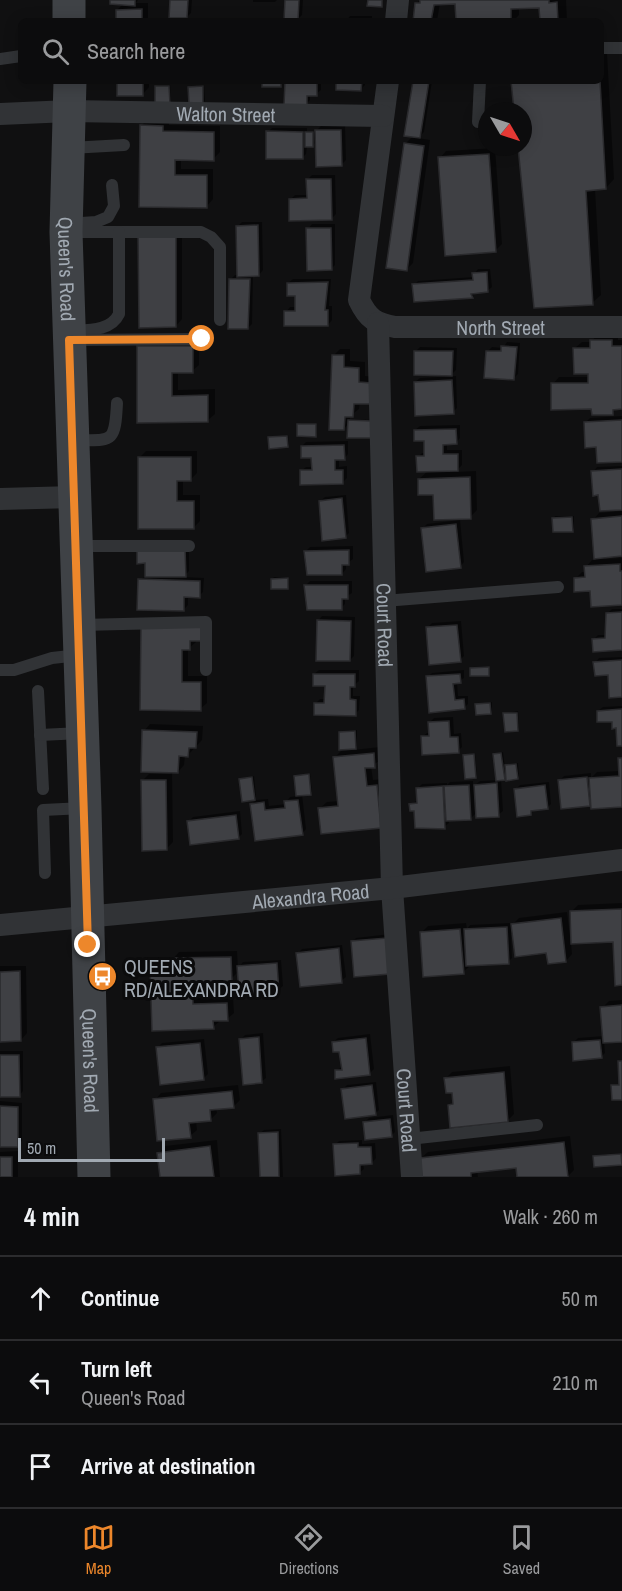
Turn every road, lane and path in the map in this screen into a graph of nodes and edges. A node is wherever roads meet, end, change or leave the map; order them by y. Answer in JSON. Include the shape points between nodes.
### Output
{"nodes":[{"id":1,"x":69,"y":0,"type":"edge"},
{"id":2,"x":398,"y":0,"type":"edge"},
{"id":3,"x":69,"y":18,"type":"edge"},
{"id":4,"x":396,"y":18,"type":"edge"},
{"id":5,"x":604,"y":48,"type":"edge"},
{"id":6,"x":622,"y":48,"type":"edge"},
{"id":7,"x":18,"y":56,"type":"edge"},
{"id":8,"x":0,"y":59,"type":"edge"},
{"id":9,"x":388,"y":84,"type":"edge"},
{"id":10,"x":480,"y":84,"type":"edge"},
{"id":11,"x":70,"y":96,"type":"edge"},
{"id":12,"x":479,"y":102,"type":"edge"},
{"id":13,"x":0,"y":114,"type":"edge"},
{"id":14,"x":383,"y":116,"type":"junction"},
{"id":15,"x":124,"y":145,"type":"dead end"},
{"id":16,"x":68,"y":148,"type":"junction"},
{"id":17,"x":112,"y":185,"type":"dead end"},
{"id":18,"x":66,"y":228,"type":"junction"},
{"id":19,"x":118,"y":232,"type":"junction"},
{"id":20,"x":220,"y":320,"type":"dead end"},
{"id":21,"x":378,"y":323,"type":"junction"},
{"id":22,"x":622,"y":327,"type":"edge"},
{"id":23,"x":69,"y":335,"type":"junction"},
{"id":24,"x":202,"y":339,"type":"dead end"},
{"id":25,"x":117,"y":403,"type":"dead end"},
{"id":26,"x":72,"y":441,"type":"junction"},
{"id":27,"x":74,"y":497,"type":"junction"},
{"id":28,"x":0,"y":499,"type":"edge"},
{"id":29,"x":76,"y":546,"type":"junction"},
{"id":30,"x":189,"y":546,"type":"dead end"},
{"id":31,"x":558,"y":586,"type":"dead end"},
{"id":32,"x":384,"y":601,"type":"junction"},
{"id":33,"x":80,"y":640,"type":"junction"},
{"id":34,"x":0,"y":670,"type":"edge"},
{"id":35,"x":206,"y":670,"type":"dead end"},
{"id":36,"x":38,"y":691,"type":"dead end"},
{"id":37,"x":82,"y":732,"type":"junction"},
{"id":38,"x":40,"y":735,"type":"junction"},
{"id":39,"x":43,"y":789,"type":"dead end"},
{"id":40,"x":85,"y":808,"type":"junction"},
{"id":41,"x":622,"y":860,"type":"edge"},
{"id":42,"x":45,"y":873,"type":"dead end"},
{"id":43,"x":392,"y":888,"type":"junction"},
{"id":44,"x":88,"y":916,"type":"junction"},
{"id":45,"x":0,"y":925,"type":"edge"},
{"id":46,"x":537,"y":1125,"type":"dead end"},
{"id":47,"x":409,"y":1139,"type":"junction"},
{"id":48,"x":94,"y":1177,"type":"edge"},
{"id":49,"x":412,"y":1177,"type":"edge"}],
"edges":[{"from":1,"to":3,"type":"main road"},
{"from":2,"to":4,"type":"street"},
{"from":5,"to":6,"type":"lane"},
{"from":7,"to":8,"type":"lane"},
{"from":9,"to":14,"type":"street"},
{"from":10,"to":12,"type":"lane"},
{"from":11,"to":13,"type":"street","name":"Walton Street"},
{"from":11,"to":14,"type":"street","name":"Walton Street"},
{"from":11,"to":16,"type":"main road","name":"Queen's Road"},
{"from":14,"to":21,"type":"street","via":[[359,300],[365,313]]},
{"from":15,"to":16,"type":"lane"},
{"from":16,"to":18,"type":"main road","name":"Queen's Road"},
{"from":17,"to":18,"type":"lane","via":[[114,206],[108,217]]},
{"from":18,"to":19,"type":"lane"},
{"from":18,"to":23,"type":"main road","name":"Queen's Road"},
{"from":19,"to":20,"type":"lane","via":[[201,232],[210,237],[220,247]]},
{"from":19,"to":23,"type":"lane","via":[[120,314],[110,326]]},
{"from":21,"to":22,"type":"street","name":"North Street","via":[[395,327]]},
{"from":21,"to":32,"type":"street","name":"Court Road"},
{"from":23,"to":24,"type":"lane"},
{"from":23,"to":26,"type":"main road","name":"Queen's Road"},
{"from":25,"to":26,"type":"lane","via":[[116,428],[111,436]]},
{"from":26,"to":27,"type":"main road","name":"Queen's Road"},
{"from":27,"to":28,"type":"street"},
{"from":27,"to":29,"type":"main road","name":"Queen's Road"},
{"from":29,"to":30,"type":"lane"},
{"from":29,"to":33,"type":"main road","name":"Queen's Road"},
{"from":31,"to":32,"type":"lane"},
{"from":32,"to":43,"type":"street","name":"Court Road"},
{"from":33,"to":34,"type":"lane","via":[[52,658],[14,670]]},
{"from":33,"to":35,"type":"lane","via":[[206,622]]},
{"from":33,"to":37,"type":"main road","name":"Queen's Road"},
{"from":36,"to":38,"type":"lane"},
{"from":37,"to":38,"type":"lane"},
{"from":37,"to":40,"type":"main road","name":"Queen's Road"},
{"from":38,"to":39,"type":"lane"},
{"from":40,"to":42,"type":"lane","via":[[43,810]]},
{"from":40,"to":44,"type":"main road","name":"Queen's Road"},
{"from":41,"to":43,"type":"street","name":"Alexandra Road"},
{"from":43,"to":44,"type":"street","name":"Alexandra Road"},
{"from":43,"to":47,"type":"street","name":"Court Road"},
{"from":44,"to":45,"type":"street","name":"Alexandra Road"},
{"from":44,"to":48,"type":"main road","name":"Queen's Road"},
{"from":46,"to":47,"type":"lane"},
{"from":47,"to":49,"type":"street","name":"Court Road"}]}
